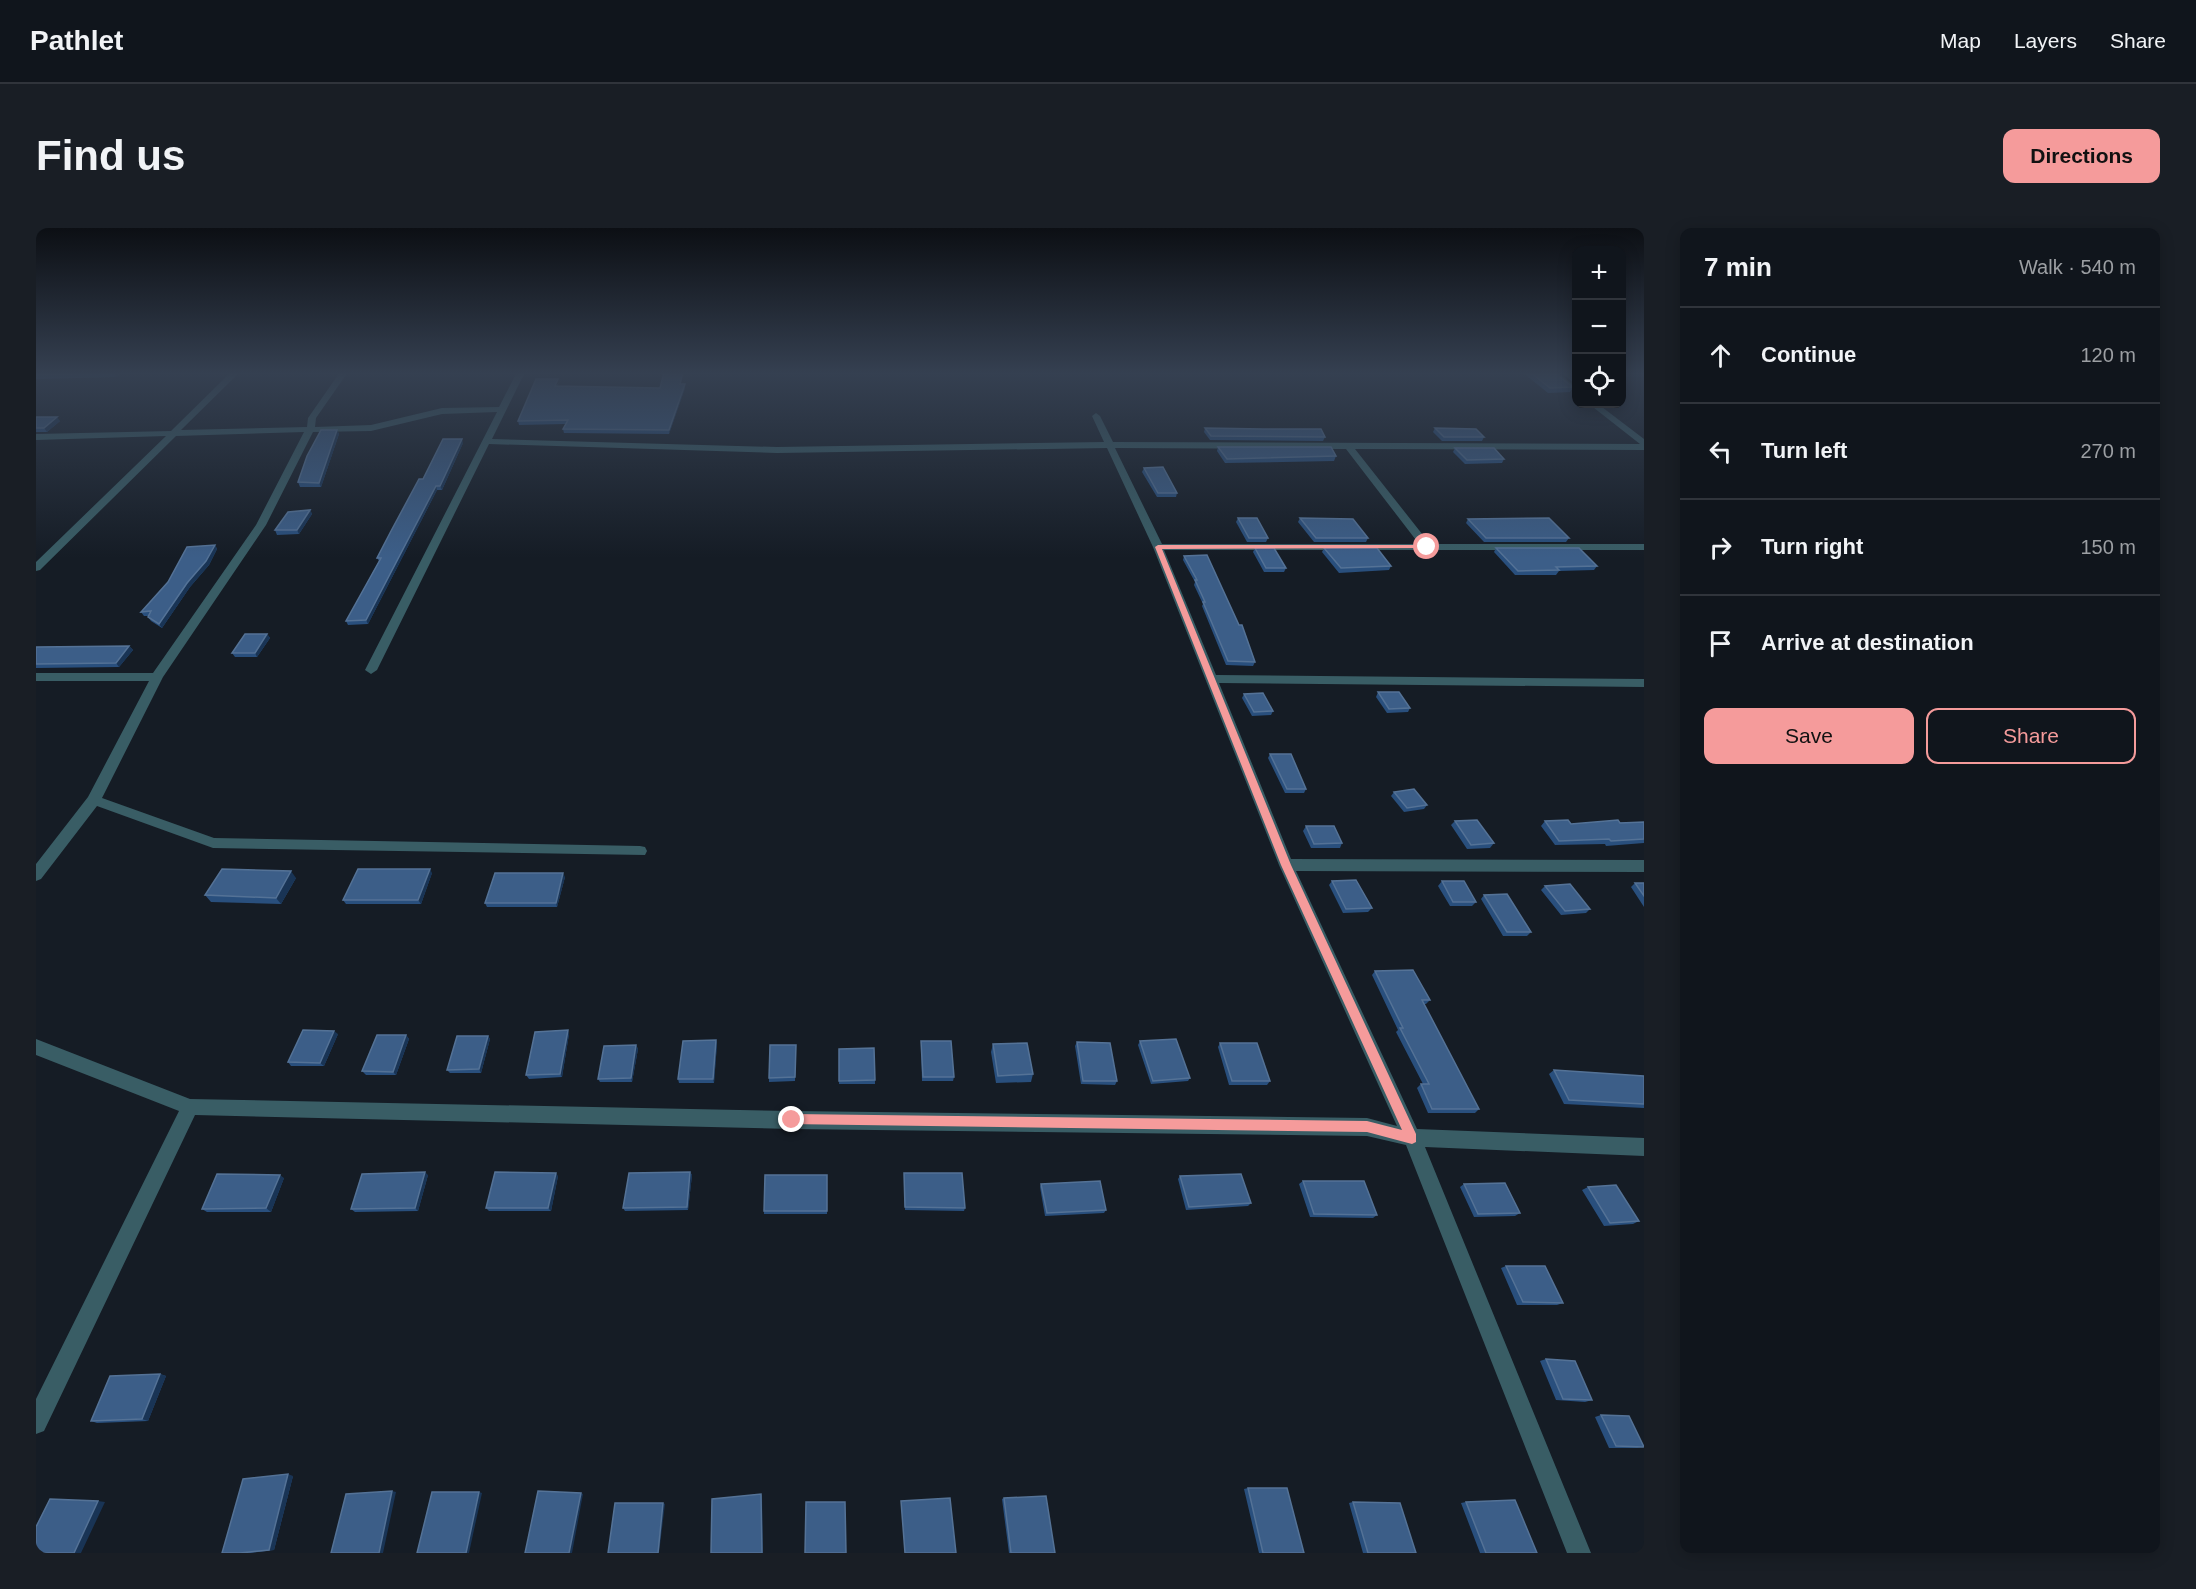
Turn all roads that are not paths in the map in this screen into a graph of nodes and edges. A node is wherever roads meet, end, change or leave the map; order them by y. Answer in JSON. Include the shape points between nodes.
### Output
{"nodes":[{"id":1,"x":148,"y":434,"type":"edge"},
{"id":2,"x":176,"y":434,"type":"edge"},
{"id":3,"x":308,"y":434,"type":"edge"},
{"id":4,"x":490,"y":434,"type":"edge"},
{"id":5,"x":1105,"y":434,"type":"edge"},
{"id":6,"x":1630,"y":434,"type":"edge"},
{"id":7,"x":36,"y":437,"type":"edge"},
{"id":8,"x":486,"y":441,"type":"junction"},
{"id":9,"x":1111,"y":445,"type":"junction"},
{"id":10,"x":1348,"y":445,"type":"junction"},
{"id":11,"x":1644,"y":445,"type":"edge"},
{"id":12,"x":1158,"y":547,"type":"junction"},
{"id":13,"x":1427,"y":547,"type":"junction"},
{"id":14,"x":1644,"y":547,"type":"edge"},
{"id":15,"x":36,"y":568,"type":"edge"},
{"id":16,"x":371,"y":670,"type":"dead end"},
{"id":17,"x":157,"y":677,"type":"junction"},
{"id":18,"x":36,"y":678,"type":"edge"},
{"id":19,"x":1213,"y":679,"type":"junction"},
{"id":20,"x":1644,"y":683,"type":"edge"},
{"id":21,"x":94,"y":800,"type":"junction"},
{"id":22,"x":640,"y":851,"type":"dead end"},
{"id":23,"x":1286,"y":865,"type":"junction"},
{"id":24,"x":1644,"y":866,"type":"edge"},
{"id":25,"x":36,"y":875,"type":"edge"},
{"id":26,"x":36,"y":1047,"type":"edge"},
{"id":27,"x":190,"y":1107,"type":"junction"},
{"id":28,"x":1412,"y":1138,"type":"junction"},
{"id":29,"x":1644,"y":1147,"type":"edge"},
{"id":30,"x":36,"y":1423,"type":"edge"},
{"id":31,"x":1580,"y":1553,"type":"edge"}],
"edges":[{"from":1,"to":7,"type":"street"},
{"from":2,"to":15,"type":"street"},
{"from":3,"to":17,"type":"street","via":[[261,525]]},
{"from":4,"to":8,"type":"street"},
{"from":5,"to":9,"type":"street"},
{"from":6,"to":11,"type":"street"},
{"from":8,"to":9,"type":"street","via":[[777,450]]},
{"from":8,"to":16,"type":"street"},
{"from":9,"to":10,"type":"street"},
{"from":9,"to":12,"type":"street"},
{"from":10,"to":11,"type":"street"},
{"from":10,"to":13,"type":"street"},
{"from":12,"to":13,"type":"street"},
{"from":12,"to":19,"type":"street"},
{"from":13,"to":14,"type":"street"},
{"from":17,"to":18,"type":"street"},
{"from":17,"to":21,"type":"street"},
{"from":19,"to":20,"type":"street"},
{"from":19,"to":23,"type":"street"},
{"from":21,"to":22,"type":"street","via":[[213,843]]},
{"from":21,"to":25,"type":"street"},
{"from":23,"to":24,"type":"street"},
{"from":23,"to":28,"type":"street"},
{"from":26,"to":27,"type":"street"},
{"from":27,"to":28,"type":"street","via":[[1367,1127]]},
{"from":27,"to":30,"type":"street"},
{"from":28,"to":29,"type":"street"},
{"from":28,"to":31,"type":"street"}]}
